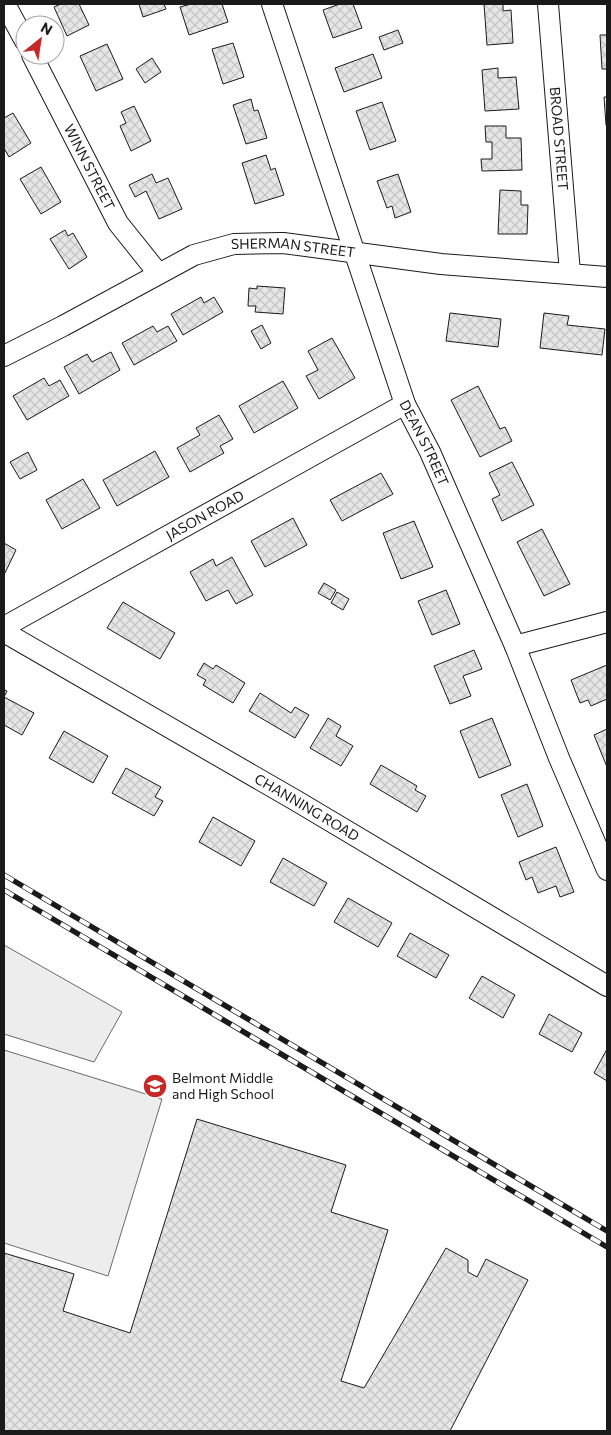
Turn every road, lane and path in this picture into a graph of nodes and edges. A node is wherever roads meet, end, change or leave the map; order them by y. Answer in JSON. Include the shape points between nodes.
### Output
{"nodes":[{"id":1,"x":5,"y":4,"type":"edge"},
{"id":2,"x":272,"y":4,"type":"edge"},
{"id":3,"x":548,"y":4,"type":"edge"},
{"id":4,"x":15,"y":22,"type":"edge"},
{"id":5,"x":37,"y":65,"type":"edge"},
{"id":6,"x":354,"y":253,"type":"junction"},
{"id":7,"x":158,"y":273,"type":"junction"},
{"id":8,"x":570,"y":273,"type":"junction"},
{"id":9,"x":607,"y":277,"type":"edge"},
{"id":10,"x":4,"y":356,"type":"edge"},
{"id":11,"x":405,"y":404,"type":"junction"},
{"id":12,"x":607,"y":622,"type":"edge"},
{"id":13,"x":4,"y":627,"type":"edge"},
{"id":14,"x":4,"y":632,"type":"edge"},
{"id":15,"x":515,"y":646,"type":"junction"},
{"id":16,"x":607,"y":870,"type":"edge"},
{"id":17,"x":607,"y":986,"type":"edge"}],
"edges":[{"from":1,"to":4,"type":"street"},
{"from":2,"to":6,"type":"street","name":"DEAN STREET"},
{"from":3,"to":8,"type":"street","name":"BROAD STREET"},
{"from":5,"to":7,"type":"street","name":"WINN STREET","via":[[118,223]]},
{"from":6,"to":7,"type":"street","name":"SHERMAN STREET","via":[[282,243],[234,244],[194,255]]},
{"from":6,"to":8,"type":"street","name":"SHERMAN STREET","via":[[441,264]]},
{"from":6,"to":11,"type":"street","name":"DEAN STREET"},
{"from":7,"to":10,"type":"street","name":"SHERMAN STREET"},
{"from":8,"to":9,"type":"street","name":"SHERMAN STREET"},
{"from":11,"to":13,"type":"street","name":"JASON ROAD"},
{"from":11,"to":15,"type":"street","name":"DEAN STREET","via":[[430,452]]},
{"from":12,"to":15,"type":"street"},
{"from":14,"to":17,"type":"street","name":"CHANNING ROAD"},
{"from":15,"to":16,"type":"street","name":"DEAN STREET"}]}
